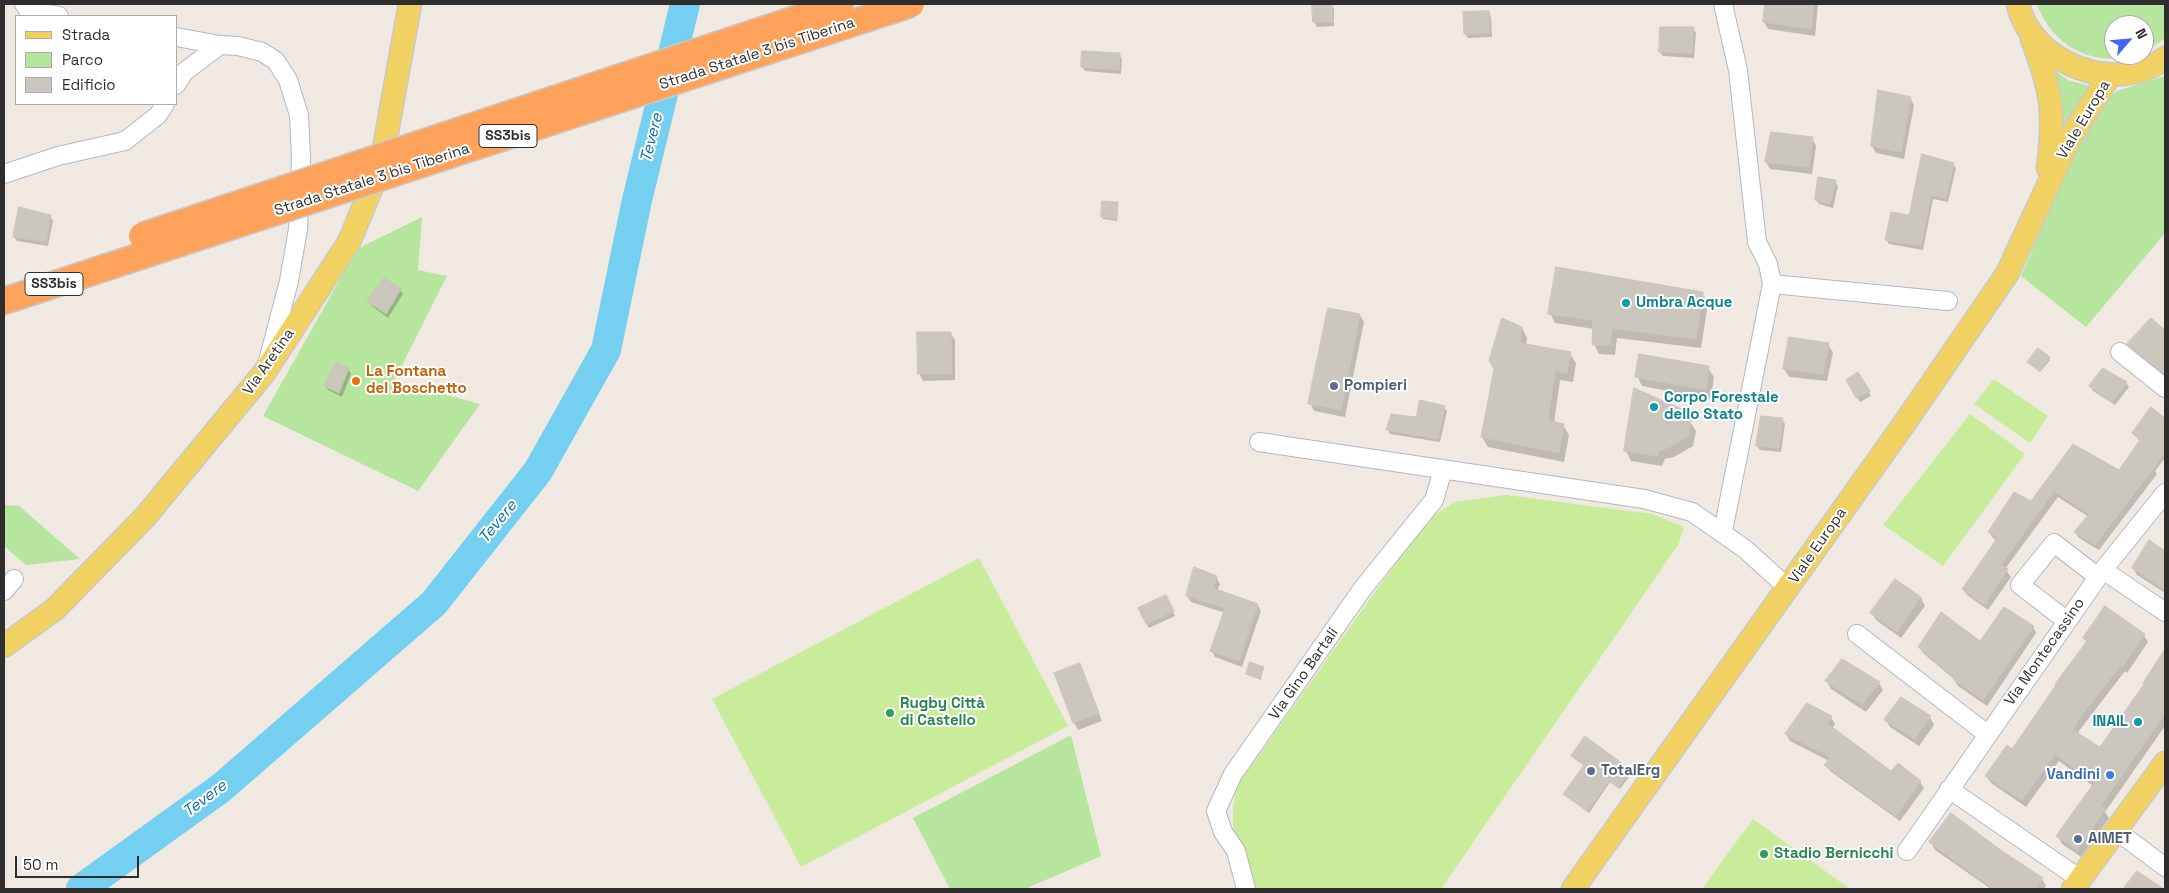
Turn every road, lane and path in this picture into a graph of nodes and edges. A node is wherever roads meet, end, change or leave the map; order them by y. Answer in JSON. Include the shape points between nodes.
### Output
{"nodes":[{"id":1,"x":24,"y":4,"type":"edge"},
{"id":2,"x":410,"y":4,"type":"edge"},
{"id":3,"x":841,"y":4,"type":"edge"},
{"id":4,"x":911,"y":4,"type":"edge"},
{"id":5,"x":1723,"y":4,"type":"edge"},
{"id":6,"x":2018,"y":4,"type":"edge"},
{"id":7,"x":53,"y":15,"type":"edge"},
{"id":8,"x":2029,"y":28,"type":"junction"},
{"id":9,"x":178,"y":37,"type":"edge"},
{"id":10,"x":220,"y":45,"type":"junction"},
{"id":11,"x":2165,"y":58,"type":"edge"},
{"id":12,"x":2110,"y":75,"type":"junction"},
{"id":13,"x":178,"y":82,"type":"edge"},
{"id":14,"x":163,"y":105,"type":"edge"},
{"id":15,"x":4,"y":174,"type":"edge"},
{"id":16,"x":2045,"y":193,"type":"junction"},
{"id":17,"x":101,"y":259,"type":"junction"},
{"id":18,"x":4,"y":282,"type":"edge"},
{"id":19,"x":1772,"y":284,"type":"junction"},
{"id":20,"x":4,"y":301,"type":"edge"},
{"id":21,"x":1948,"y":301,"type":"dead end"},
{"id":22,"x":2120,"y":352,"type":"dead end"},
{"id":23,"x":264,"y":373,"type":"junction"},
{"id":24,"x":2165,"y":388,"type":"edge"},
{"id":25,"x":1259,"y":442,"type":"dead end"},
{"id":26,"x":1443,"y":470,"type":"junction"},
{"id":27,"x":2165,"y":493,"type":"edge"},
{"id":28,"x":1723,"y":532,"type":"junction"},
{"id":29,"x":2101,"y":574,"type":"junction"},
{"id":30,"x":1788,"y":588,"type":"junction"},
{"id":31,"x":2165,"y":612,"type":"edge"},
{"id":32,"x":2067,"y":621,"type":"junction"},
{"id":33,"x":1857,"y":634,"type":"dead end"},
{"id":34,"x":4,"y":646,"type":"edge"},
{"id":35,"x":1987,"y":734,"type":"junction"},
{"id":36,"x":2165,"y":764,"type":"edge"},
{"id":37,"x":1949,"y":789,"type":"junction"},
{"id":38,"x":2116,"y":831,"type":"junction"},
{"id":39,"x":1907,"y":852,"type":"dead end"},
{"id":40,"x":2165,"y":867,"type":"edge"},
{"id":41,"x":2077,"y":884,"type":"edge"},
{"id":42,"x":1246,"y":889,"type":"edge"},
{"id":43,"x":1573,"y":889,"type":"edge"}],
"edges":[{"from":1,"to":7,"type":"street","via":[[29,11]]},
{"from":2,"to":23,"type":"main road","name":"Via Aretina","via":[[380,165],[350,242]]},
{"from":3,"to":17,"type":"highway","name":"Strada Statale 3 bis Tiberina","number":"SS3bis","bridge":true},
{"from":4,"to":17,"type":"highway","name":"Strada Statale 3 bis Tiberina","number":"SS3bis","bridge":true},
{"from":5,"to":19,"type":"street","via":[[1738,70],[1757,242],[1768,264]]},
{"from":6,"to":8,"type":"main road"},
{"from":8,"to":12,"type":"main road","via":[[2050,53],[2078,69]]},
{"from":8,"to":16,"type":"main road","name":"Viale Europa","via":[[2046,78],[2052,111]]},
{"from":9,"to":10,"type":"street"},
{"from":10,"to":13,"type":"street","via":[[184,72]]},
{"from":10,"to":23,"type":"street","via":[[262,52],[276,61],[288,80],[299,114],[298,229],[289,281]]},
{"from":11,"to":12,"type":"main road","via":[[2136,72]]},
{"from":12,"to":16,"type":"main road","name":"Viale Europa","via":[[2074,131]]},
{"from":14,"to":15,"type":"street","via":[[158,115],[125,141],[58,156]]},
{"from":16,"to":30,"type":"main road","name":"Viale Europa","via":[[2007,274]]},
{"from":17,"to":18,"type":"highway","name":"Strada Statale 3 bis Tiberina","number":"SS3bis"},
{"from":17,"to":20,"type":"highway","name":"Strada Statale 3 bis Tiberina","number":"SS3bis"},
{"from":19,"to":21,"type":"street"},
{"from":19,"to":28,"type":"street"},
{"from":22,"to":24,"type":"street"},
{"from":23,"to":34,"type":"main road","name":"Via Aretina","via":[[145,517],[54,610]]},
{"from":25,"to":26,"type":"street"},
{"from":26,"to":28,"type":"street","via":[[1644,499],[1692,512]]},
{"from":26,"to":42,"type":"street","name":"Via Gino Bartali","via":[[1434,500],[1364,588],[1233,774],[1224,792],[1216,812],[1236,851]]},
{"from":27,"to":29,"type":"street","name":"Via Montecassino"},
{"from":28,"to":30,"type":"street"},
{"from":29,"to":31,"type":"street"},
{"from":29,"to":32,"type":"street","name":"Via Montecassino"},
{"from":29,"to":32,"type":"street","via":[[2054,544],[2020,585]]},
{"from":30,"to":43,"type":"main road","name":"Viale Europa"},
{"from":32,"to":35,"type":"street","name":"Via Montecassino"},
{"from":33,"to":35,"type":"street"},
{"from":35,"to":37,"type":"street","name":"Via Montecassino"},
{"from":36,"to":38,"type":"main road"},
{"from":37,"to":39,"type":"street","name":"Via Montecassino"},
{"from":37,"to":41,"type":"street"},
{"from":38,"to":40,"type":"street"},
{"from":38,"to":41,"type":"main road"}]}
